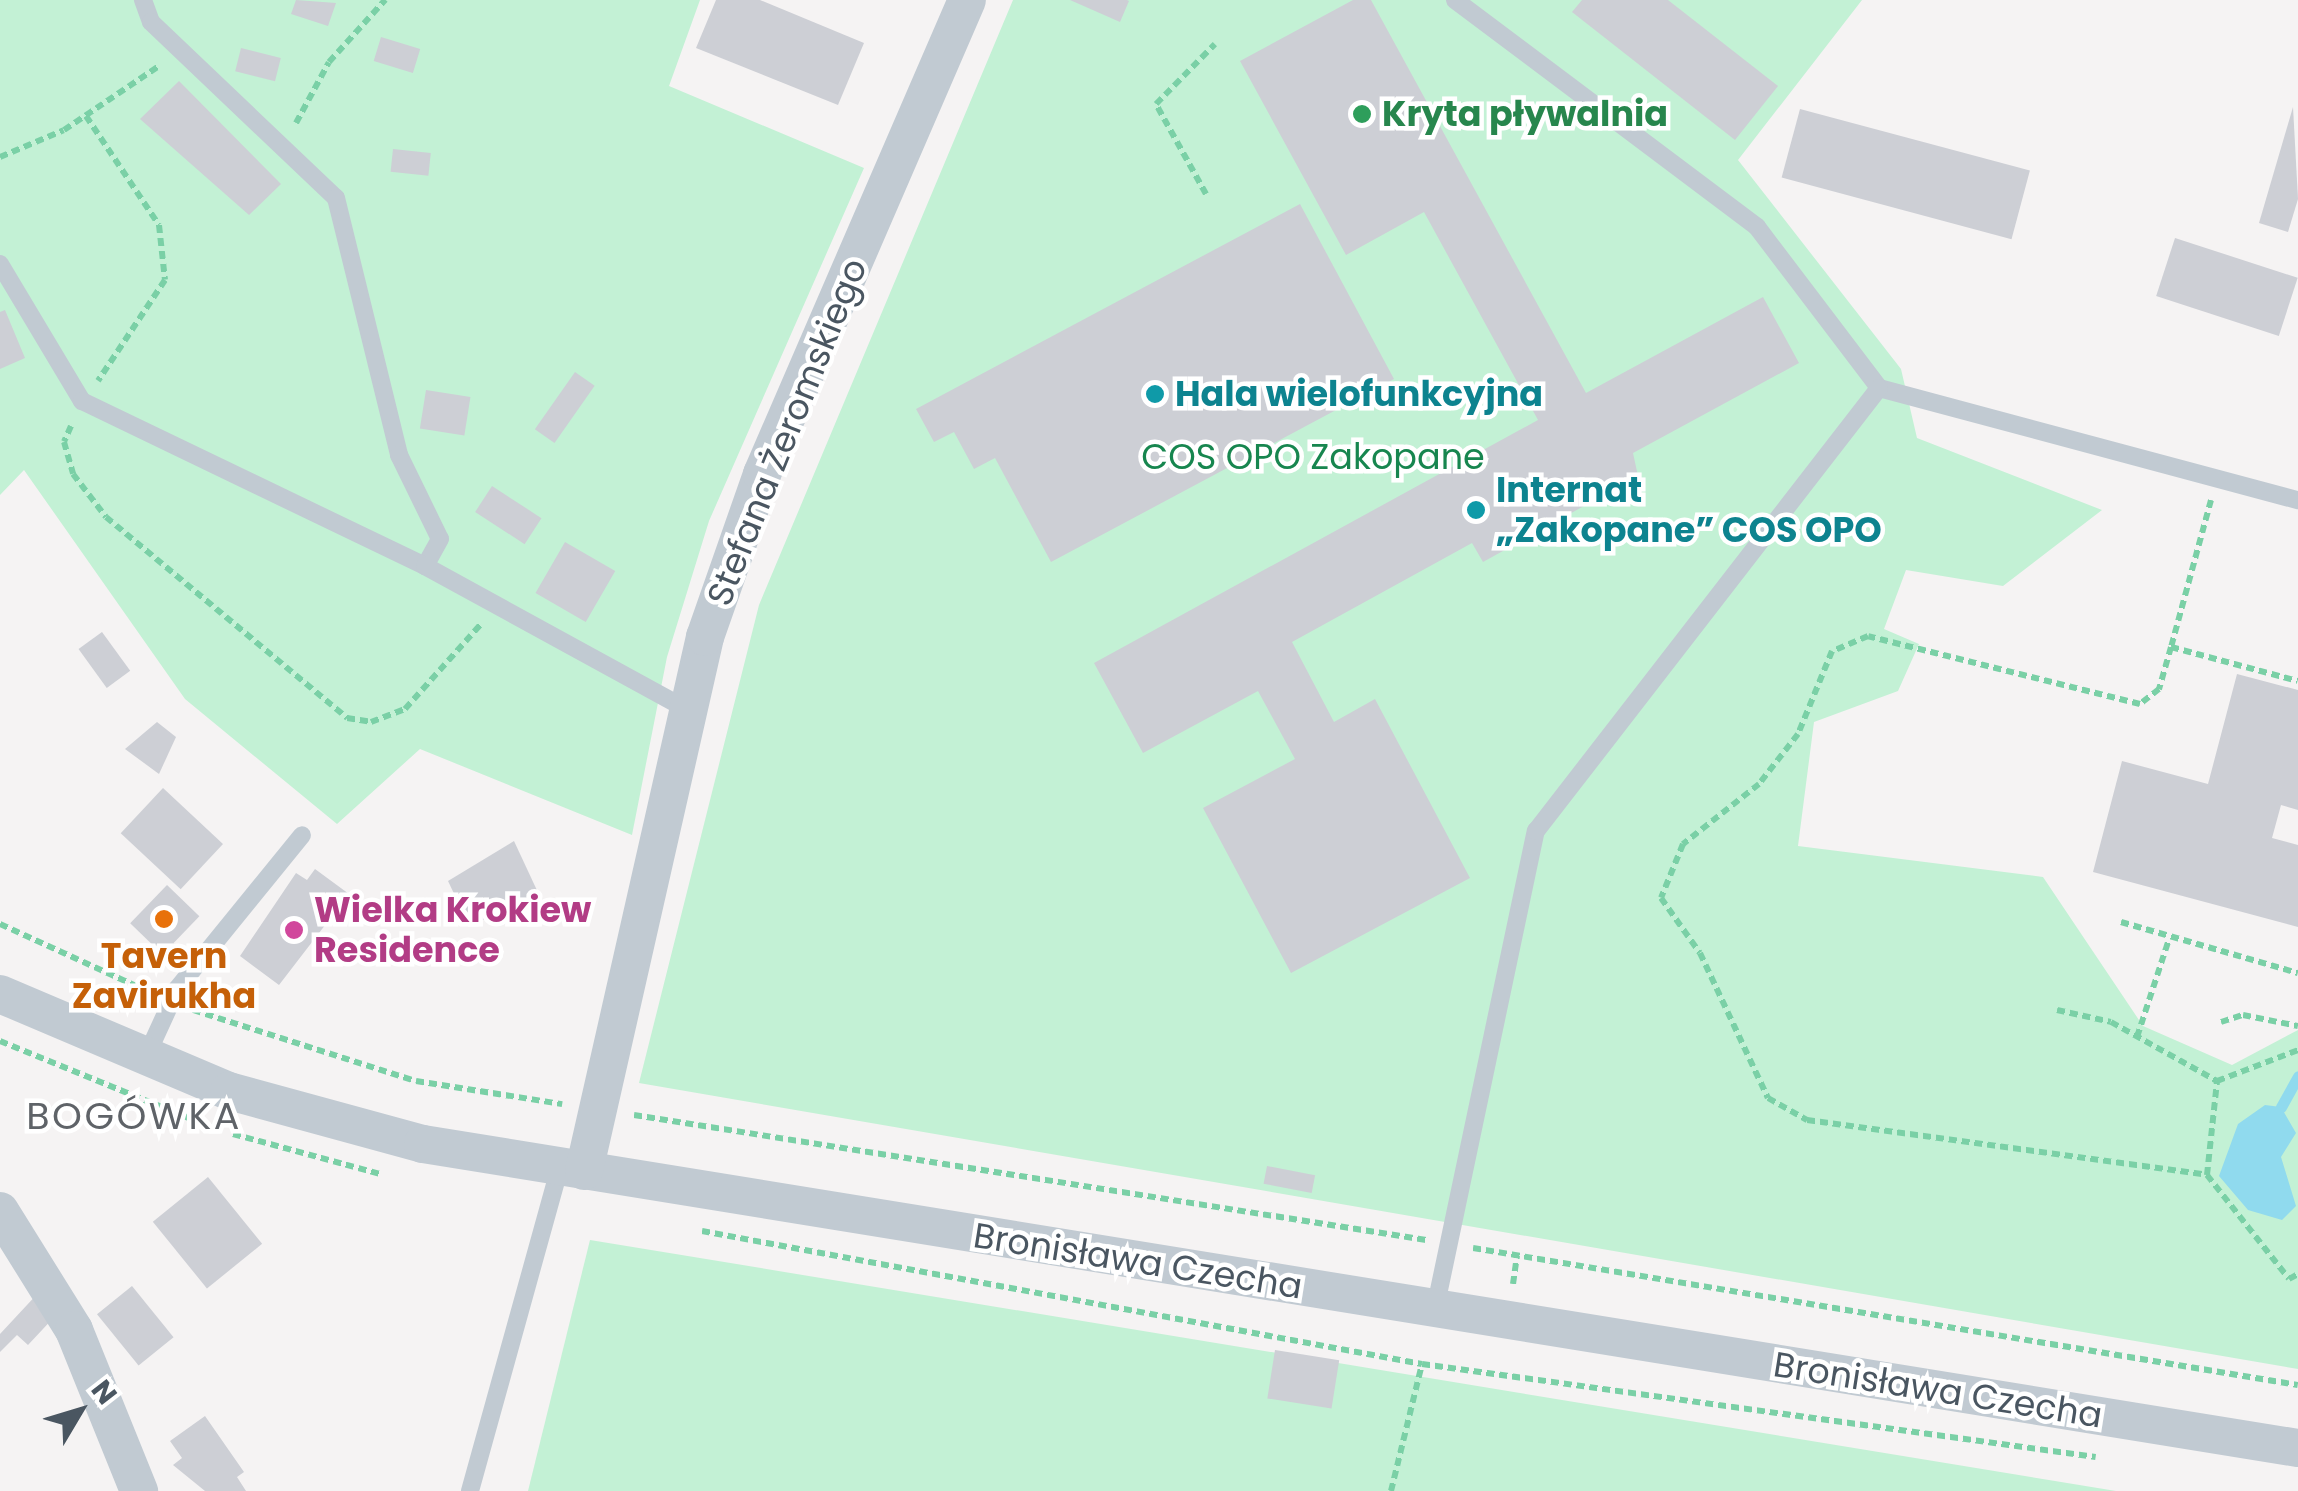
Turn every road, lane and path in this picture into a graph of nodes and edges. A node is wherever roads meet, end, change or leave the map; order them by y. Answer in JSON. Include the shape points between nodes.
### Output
{"nodes":[{"id":1,"x":143,"y":0,"type":"edge"},
{"id":2,"x":385,"y":0,"type":"edge"},
{"id":3,"x":968,"y":0,"type":"edge"},
{"id":4,"x":1455,"y":0,"type":"edge"},
{"id":5,"x":1215,"y":44,"type":"dead end"},
{"id":6,"x":180,"y":49,"type":"junction"},
{"id":7,"x":278,"y":142,"type":"junction"},
{"id":8,"x":0,"y":157,"type":"edge"},
{"id":9,"x":1206,"y":194,"type":"dead end"},
{"id":10,"x":0,"y":264,"type":"edge"},
{"id":11,"x":1879,"y":388,"type":"junction"},
{"id":12,"x":2216,"y":484,"type":"junction"},
{"id":13,"x":2298,"y":500,"type":"edge"},
{"id":14,"x":425,"y":566,"type":"junction"},
{"id":15,"x":2171,"y":647,"type":"junction"},
{"id":16,"x":2298,"y":682,"type":"edge"},
{"id":17,"x":686,"y":709,"type":"junction"},
{"id":18,"x":302,"y":836,"type":"dead end"},
{"id":19,"x":2121,"y":922,"type":"dead end"},
{"id":20,"x":0,"y":924,"type":"edge"},
{"id":21,"x":2169,"y":939,"type":"junction"},
{"id":22,"x":2298,"y":973,"type":"edge"},
{"id":23,"x":0,"y":994,"type":"edge"},
{"id":24,"x":169,"y":1001,"type":"junction"},
{"id":25,"x":2057,"y":1010,"type":"dead end"},
{"id":26,"x":2221,"y":1022,"type":"dead end"},
{"id":27,"x":2298,"y":1026,"type":"edge"},
{"id":28,"x":2137,"y":1038,"type":"junction"},
{"id":29,"x":2298,"y":1050,"type":"edge"},
{"id":30,"x":144,"y":1059,"type":"junction"},
{"id":31,"x":2218,"y":1081,"type":"junction"},
{"id":32,"x":594,"y":1109,"type":"junction"},
{"id":33,"x":572,"y":1169,"type":"junction"},
{"id":34,"x":2207,"y":1175,"type":"junction"},
{"id":35,"x":0,"y":1211,"type":"edge"},
{"id":36,"x":2298,"y":1274,"type":"edge"},
{"id":37,"x":1436,"y":1309,"type":"junction"},
{"id":38,"x":1422,"y":1364,"type":"dead end"},
{"id":39,"x":2298,"y":1448,"type":"edge"},
{"id":40,"x":139,"y":1491,"type":"edge"},
{"id":41,"x":470,"y":1491,"type":"edge"},
{"id":42,"x":1390,"y":1491,"type":"edge"}],
"edges":[{"from":1,"to":6,"type":"lane"},
{"from":2,"to":7,"type":"path","via":[[361,18]]},
{"from":3,"to":17,"type":"street","name":"Stefana Żeromskiego","via":[[762,474]]},
{"from":4,"to":11,"type":"lane","via":[[1757,227]]},
{"from":5,"to":9,"type":"path","via":[[1156,104]]},
{"from":6,"to":7,"type":"lane"},
{"from":6,"to":8,"type":"path","via":[[64,130]]},
{"from":7,"to":14,"type":"lane","via":[[336,198],[399,455],[440,539]]},
{"from":10,"to":14,"type":"lane","via":[[82,401]]},
{"from":11,"to":12,"type":"lane"},
{"from":11,"to":37,"type":"lane","via":[[1536,832]]},
{"from":12,"to":13,"type":"lane"},
{"from":12,"to":15,"type":"path"},
{"from":14,"to":17,"type":"lane"},
{"from":15,"to":16,"type":"path"},
{"from":15,"to":34,"type":"path","via":[[2160,690],[2126,704],[1868,636],[1832,651],[1798,734],[1759,784],[1683,844],[1661,898],[1700,953],[1768,1098],[1807,1120]]},
{"from":17,"to":32,"type":"street","name":"Stefana Żeromskiego"},
{"from":18,"to":24,"type":"lane"},
{"from":19,"to":21,"type":"path"},
{"from":20,"to":24,"type":"path"},
{"from":21,"to":22,"type":"path"},
{"from":21,"to":28,"type":"path"},
{"from":23,"to":30,"type":"street","name":"Bronisława Czecha"},
{"from":24,"to":30,"type":"lane"},
{"from":24,"to":32,"type":"path","via":[[263,1040],[416,1081]]},
{"from":25,"to":28,"type":"path"},
{"from":26,"to":27,"type":"path","via":[[2243,1016]]},
{"from":28,"to":31,"type":"path"},
{"from":29,"to":31,"type":"path"},
{"from":30,"to":33,"type":"street","name":"Bronisława Czecha","via":[[336,1123]]},
{"from":31,"to":34,"type":"path"},
{"from":32,"to":33,"type":"street","name":"Stefana Żeromskiego"},
{"from":33,"to":37,"type":"street","name":"Bronisława Czecha"},
{"from":33,"to":41,"type":"lane"},
{"from":34,"to":36,"type":"path","via":[[2289,1279]]},
{"from":35,"to":40,"type":"street","via":[[74,1330]]},
{"from":37,"to":39,"type":"street","name":"Bronisława Czecha"},
{"from":38,"to":42,"type":"path"}]}
